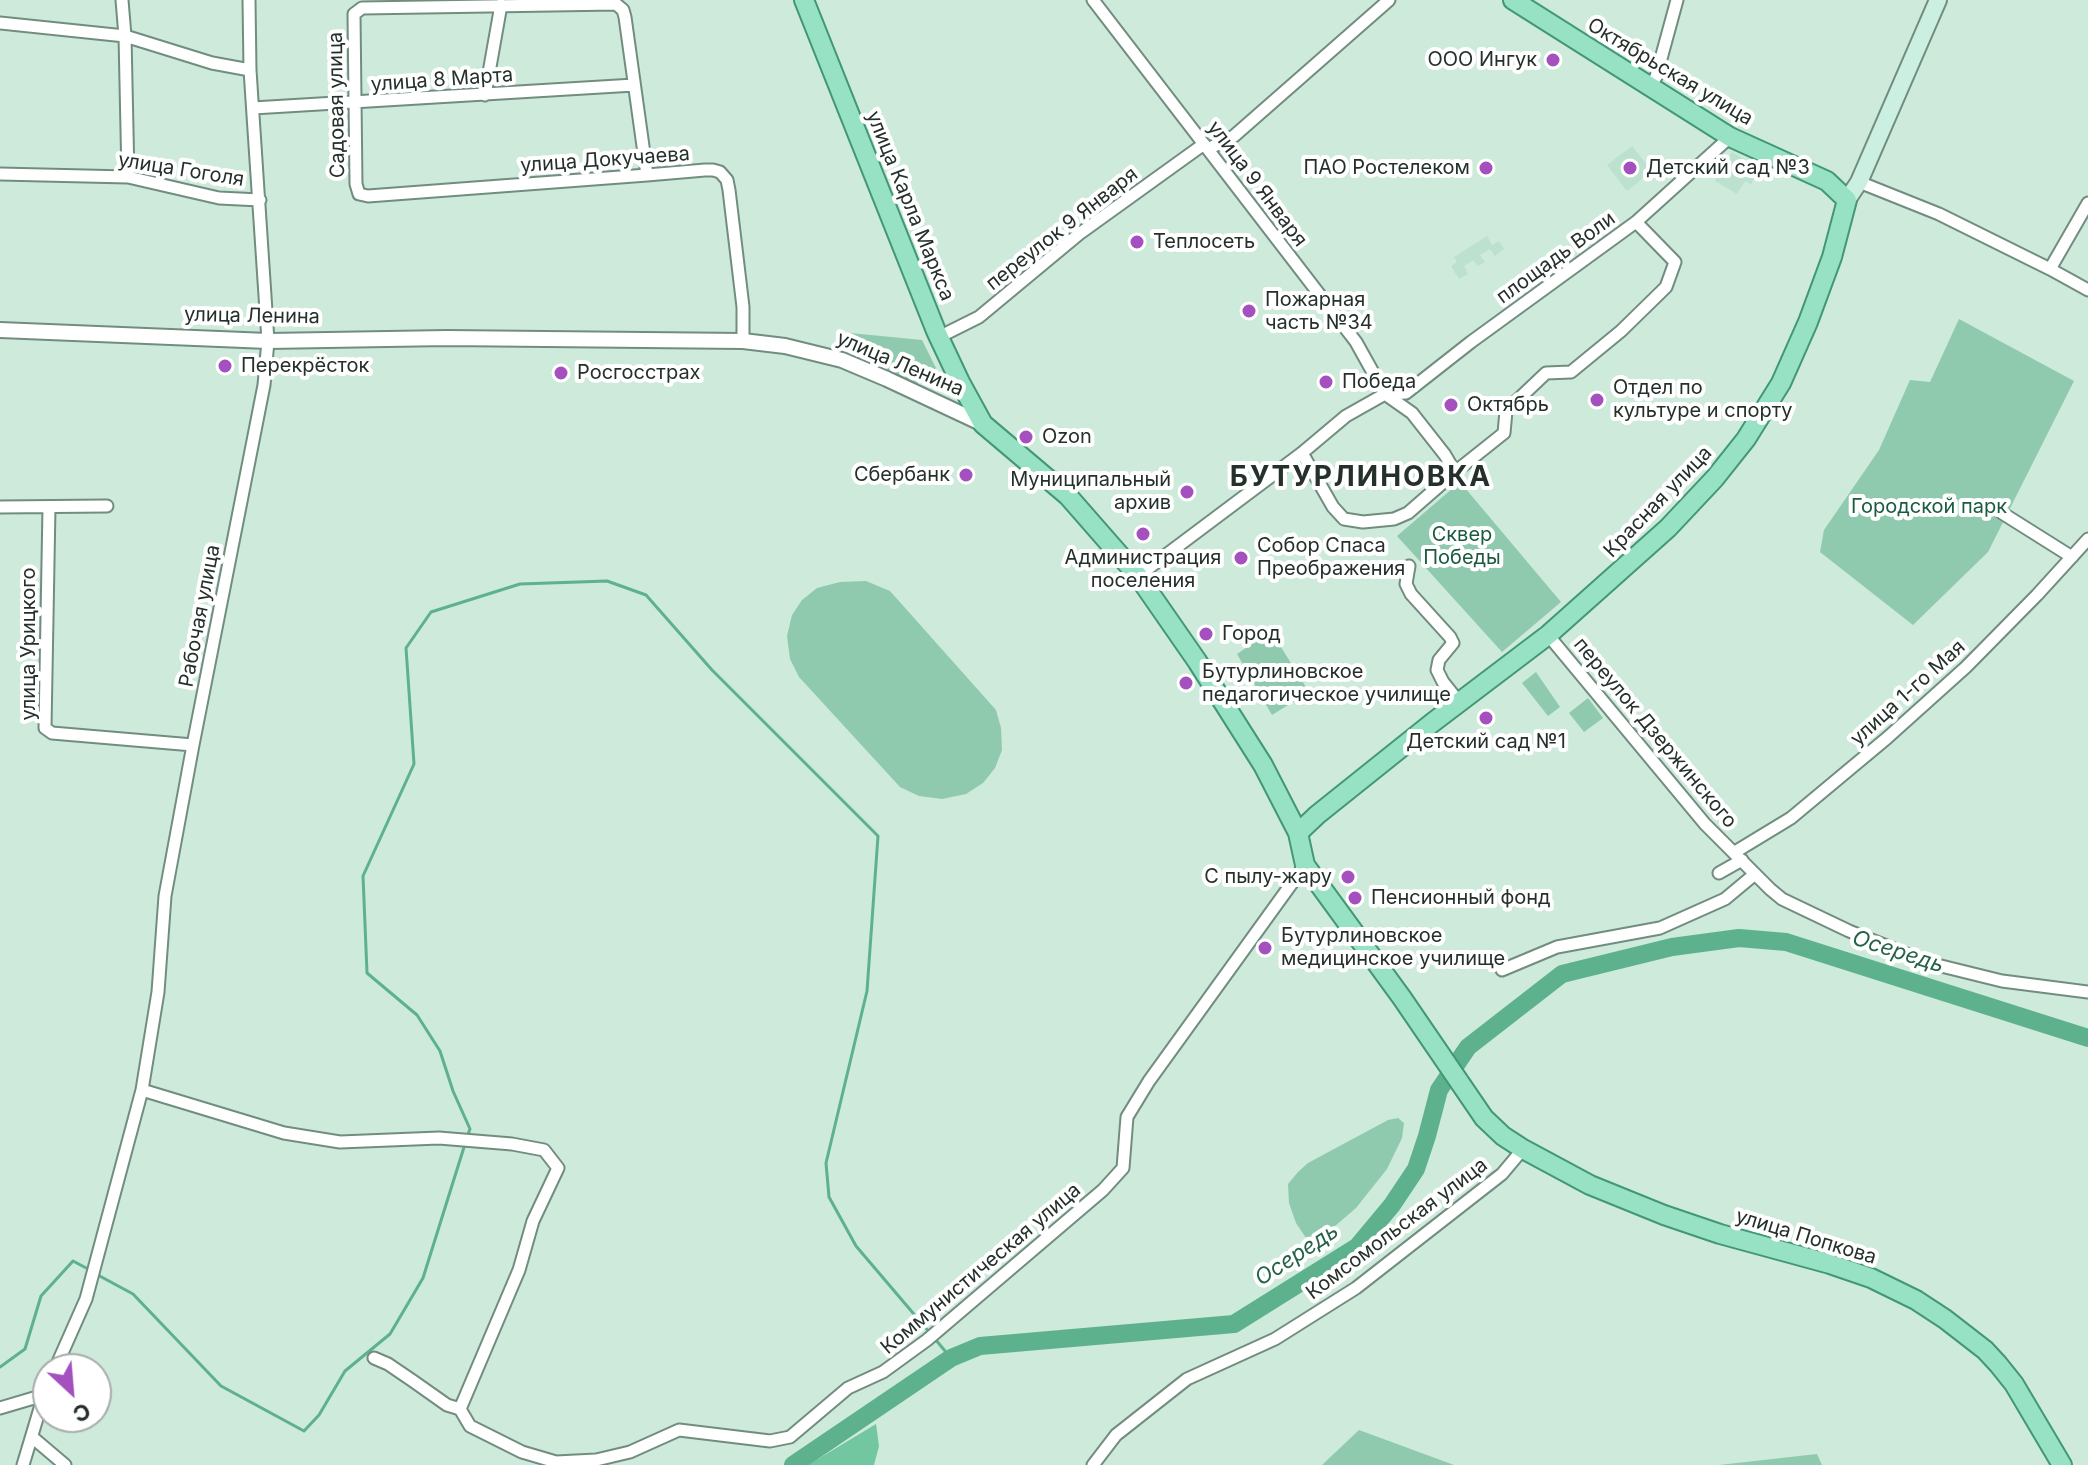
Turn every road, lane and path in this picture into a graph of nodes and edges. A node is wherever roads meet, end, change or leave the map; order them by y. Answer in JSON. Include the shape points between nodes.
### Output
{"nodes":[{"id":1,"x":122,"y":0,"type":"edge"},
{"id":2,"x":249,"y":0,"type":"edge"},
{"id":3,"x":804,"y":0,"type":"edge"},
{"id":4,"x":1093,"y":0,"type":"edge"},
{"id":5,"x":1389,"y":0,"type":"edge"},
{"id":6,"x":1513,"y":0,"type":"edge"},
{"id":7,"x":1677,"y":0,"type":"edge"},
{"id":8,"x":1938,"y":0,"type":"edge"},
{"id":9,"x":501,"y":5,"type":"junction"},
{"id":10,"x":0,"y":23,"type":"edge"},
{"id":11,"x":125,"y":36,"type":"junction"},
{"id":12,"x":250,"y":70,"type":"junction"},
{"id":13,"x":634,"y":85,"type":"junction"},
{"id":14,"x":1649,"y":87,"type":"junction"},
{"id":15,"x":485,"y":95,"type":"junction"},
{"id":16,"x":354,"y":103,"type":"junction"},
{"id":17,"x":253,"y":108,"type":"junction"},
{"id":18,"x":1730,"y":137,"type":"junction"},
{"id":19,"x":1206,"y":147,"type":"junction"},
{"id":20,"x":0,"y":174,"type":"edge"},
{"id":21,"x":647,"y":175,"type":"junction"},
{"id":22,"x":128,"y":177,"type":"junction"},
{"id":23,"x":1859,"y":182,"type":"junction"},
{"id":24,"x":368,"y":196,"type":"joint"},
{"id":25,"x":260,"y":200,"type":"junction"},
{"id":26,"x":1847,"y":200,"type":"junction"},
{"id":27,"x":2088,"y":203,"type":"edge"},
{"id":28,"x":1636,"y":222,"type":"junction"},
{"id":29,"x":2050,"y":269,"type":"junction"},
{"id":30,"x":2088,"y":290,"type":"edge"},
{"id":31,"x":0,"y":330,"type":"edge"},
{"id":32,"x":939,"y":337,"type":"junction"},
{"id":33,"x":268,"y":341,"type":"junction"},
{"id":34,"x":743,"y":341,"type":"junction"},
{"id":35,"x":1385,"y":394,"type":"junction"},
{"id":36,"x":983,"y":424,"type":"junction"},
{"id":37,"x":1302,"y":453,"type":"junction"},
{"id":38,"x":1455,"y":472,"type":"junction"},
{"id":39,"x":107,"y":506,"type":"dead end"},
{"id":40,"x":0,"y":507,"type":"edge"},
{"id":41,"x":49,"y":507,"type":"junction"},
{"id":42,"x":2002,"y":513,"type":"dead end"},
{"id":43,"x":2088,"y":539,"type":"edge"},
{"id":44,"x":2072,"y":557,"type":"junction"},
{"id":45,"x":1409,"y":566,"type":"dead end"},
{"id":46,"x":1138,"y":576,"type":"junction"},
{"id":47,"x":1548,"y":635,"type":"junction"},
{"id":48,"x":1459,"y":702,"type":"junction"},
{"id":49,"x":193,"y":745,"type":"junction"},
{"id":50,"x":1298,"y":833,"type":"junction"},
{"id":51,"x":1738,"y":856,"type":"junction"},
{"id":52,"x":1305,"y":865,"type":"junction"},
{"id":53,"x":1719,"y":873,"type":"dead end"},
{"id":54,"x":1755,"y":874,"type":"junction"},
{"id":55,"x":1502,"y":970,"type":"dead end"},
{"id":56,"x":2088,"y":992,"type":"edge"},
{"id":57,"x":142,"y":1090,"type":"junction"},
{"id":58,"x":1484,"y":1118,"type":"joint"},
{"id":59,"x":1523,"y":1149,"type":"junction"},
{"id":60,"x":62,"y":1353,"type":"edge"},
{"id":61,"x":374,"y":1358,"type":"dead end"},
{"id":62,"x":32,"y":1395,"type":"edge"},
{"id":63,"x":0,"y":1408,"type":"edge"},
{"id":64,"x":460,"y":1409,"type":"junction"},
{"id":65,"x":33,"y":1433,"type":"edge"},
{"id":66,"x":32,"y":1437,"type":"junction"},
{"id":67,"x":23,"y":1465,"type":"edge"},
{"id":68,"x":65,"y":1465,"type":"edge"},
{"id":69,"x":1093,"y":1465,"type":"edge"},
{"id":70,"x":2062,"y":1465,"type":"edge"}],
"edges":[{"from":1,"to":11,"type":"street"},
{"from":2,"to":12,"type":"street","name":"Рабочая улица"},
{"from":3,"to":32,"type":"main road","name":"улица Карла Маркса"},
{"from":4,"to":19,"type":"street","name":"улица 9 Января"},
{"from":5,"to":19,"type":"street","name":"переулок 9 Января","via":[[1234,136]]},
{"from":6,"to":14,"type":"main road","name":"Октябрьская улица"},
{"from":7,"to":14,"type":"street"},
{"from":8,"to":23,"type":"main road","name":"Красная улица"},
{"from":9,"to":13,"type":"street","name":"Садовая улица","via":[[616,4],[625,17]]},
{"from":9,"to":15,"type":"street"},
{"from":9,"to":16,"type":"street","name":"Садовая улица","via":[[357,11]]},
{"from":10,"to":11,"type":"street"},
{"from":11,"to":12,"type":"street"},
{"from":11,"to":22,"type":"street"},
{"from":12,"to":17,"type":"street","name":"Рабочая улица"},
{"from":13,"to":15,"type":"street","name":"улица 8 Марта"},
{"from":13,"to":21,"type":"street","name":"Садовая улица"},
{"from":14,"to":18,"type":"main road","name":"Октябрьская улица"},
{"from":15,"to":16,"type":"street","name":"улица 8 Марта"},
{"from":16,"to":17,"type":"street","name":"улица 8 Марта"},
{"from":16,"to":24,"type":"street","name":"Садовая улица","via":[[356,188]]},
{"from":17,"to":25,"type":"street","name":"Рабочая улица"},
{"from":18,"to":26,"type":"main road","name":"Октябрьская улица","via":[[1827,181]]},
{"from":18,"to":28,"type":"street"},
{"from":19,"to":32,"type":"street","name":"переулок 9 Января","via":[[1079,234],[979,317]]},
{"from":19,"to":35,"type":"street","name":"улица 9 Января","via":[[1356,342]]},
{"from":20,"to":22,"type":"street","name":"улица Гоголя"},
{"from":21,"to":24,"type":"street","name":"улица Докучаева"},
{"from":21,"to":34,"type":"street","name":"улица Докучаева","via":[[713,170],[724,175]]},
{"from":22,"to":25,"type":"street","name":"улица Гоголя","via":[[219,198]]},
{"from":23,"to":26,"type":"main road","name":"Красная улица"},
{"from":23,"to":29,"type":"street","via":[[1939,214]]},
{"from":25,"to":33,"type":"street","name":"Рабочая улица"},
{"from":26,"to":47,"type":"main road","name":"Красная улица","via":[[1808,322],[1781,383],[1746,439],[1668,528]]},
{"from":27,"to":29,"type":"street"},
{"from":28,"to":35,"type":"street","name":"площадь Воли","via":[[1406,393]]},
{"from":28,"to":38,"type":"street","name":"площадь Воли","via":[[1675,262],[1666,287],[1571,372],[1546,373],[1506,411],[1504,433]]},
{"from":29,"to":30,"type":"street"},
{"from":31,"to":33,"type":"street","name":"улица Ленина"},
{"from":32,"to":36,"type":"main road","name":"улица Карла Маркса"},
{"from":33,"to":34,"type":"street","name":"улица Ленина"},
{"from":33,"to":49,"type":"street","name":"Рабочая улица","via":[[264,385]]},
{"from":34,"to":36,"type":"street","name":"улица Ленина","via":[[842,360]]},
{"from":35,"to":37,"type":"street","name":"площадь Воли","via":[[1346,416]]},
{"from":35,"to":38,"type":"street","via":[[1412,413]]},
{"from":36,"to":46,"type":"main road","name":"улица Ленина","via":[[1068,496]]},
{"from":37,"to":38,"type":"street","name":"площадь Воли","via":[[1333,507],[1344,519],[1363,522],[1408,513]]},
{"from":37,"to":46,"type":"street","name":"площадь Воли"},
{"from":39,"to":41,"type":"street"},
{"from":40,"to":41,"type":"street"},
{"from":41,"to":49,"type":"street","name":"улица Урицкого","via":[[45,728],[52,733]]},
{"from":42,"to":44,"type":"street"},
{"from":43,"to":44,"type":"street","name":"улица 1-го Мая"},
{"from":44,"to":51,"type":"street","name":"улица 1-го Мая","via":[[1966,667],[1887,738]]},
{"from":45,"to":48,"type":"street","via":[[1406,584],[1411,594],[1453,643],[1437,670]]},
{"from":46,"to":50,"type":"main road","name":"улица Ленина","via":[[1263,765]]},
{"from":47,"to":48,"type":"main road","name":"Красная улица"},
{"from":47,"to":51,"type":"street","name":"переулок Дзержинского","via":[[1705,824]]},
{"from":48,"to":50,"type":"main road","name":"Красная улица"},
{"from":49,"to":57,"type":"street","name":"Рабочая улица","via":[[165,896],[158,992]]},
{"from":50,"to":52,"type":"main road","name":"улица Ленина"},
{"from":51,"to":53,"type":"street","name":"улица 1-го Мая"},
{"from":51,"to":54,"type":"street","name":"переулок Дзержинского"},
{"from":52,"to":58,"type":"main road","name":"улица Ленина"},
{"from":52,"to":64,"type":"street","name":"Коммунистическая улица","via":[[1127,1117],[1123,1168],[941,1329],[883,1372],[848,1388],[790,1437],[770,1441],[679,1430],[630,1452],[556,1462],[470,1426]]},
{"from":54,"to":55,"type":"street","via":[[1725,899],[1660,928],[1557,947]]},
{"from":54,"to":56,"type":"street","name":"переулок Дзержинского","via":[[1782,899],[1929,963],[2002,981]]},
{"from":57,"to":60,"type":"street","name":"Рабочая улица","via":[[86,1299]]},
{"from":57,"to":64,"type":"street","via":[[284,1133],[340,1142],[439,1138],[544,1150],[558,1168]]},
{"from":58,"to":59,"type":"main road","name":"улица Попкова"},
{"from":59,"to":69,"type":"street","name":"Комсомольская улица","via":[[1502,1174],[1356,1288],[1275,1339],[1187,1379],[1116,1435]]},
{"from":59,"to":70,"type":"main road","name":"улица Попкова","via":[[1590,1185],[1664,1215],[1830,1264],[1916,1300],[1998,1364]]},
{"from":61,"to":64,"type":"street","name":"Коммунистическая улица"},
{"from":62,"to":63,"type":"street"},
{"from":65,"to":66,"type":"street"},
{"from":66,"to":67,"type":"street"},
{"from":66,"to":68,"type":"street"}]}
